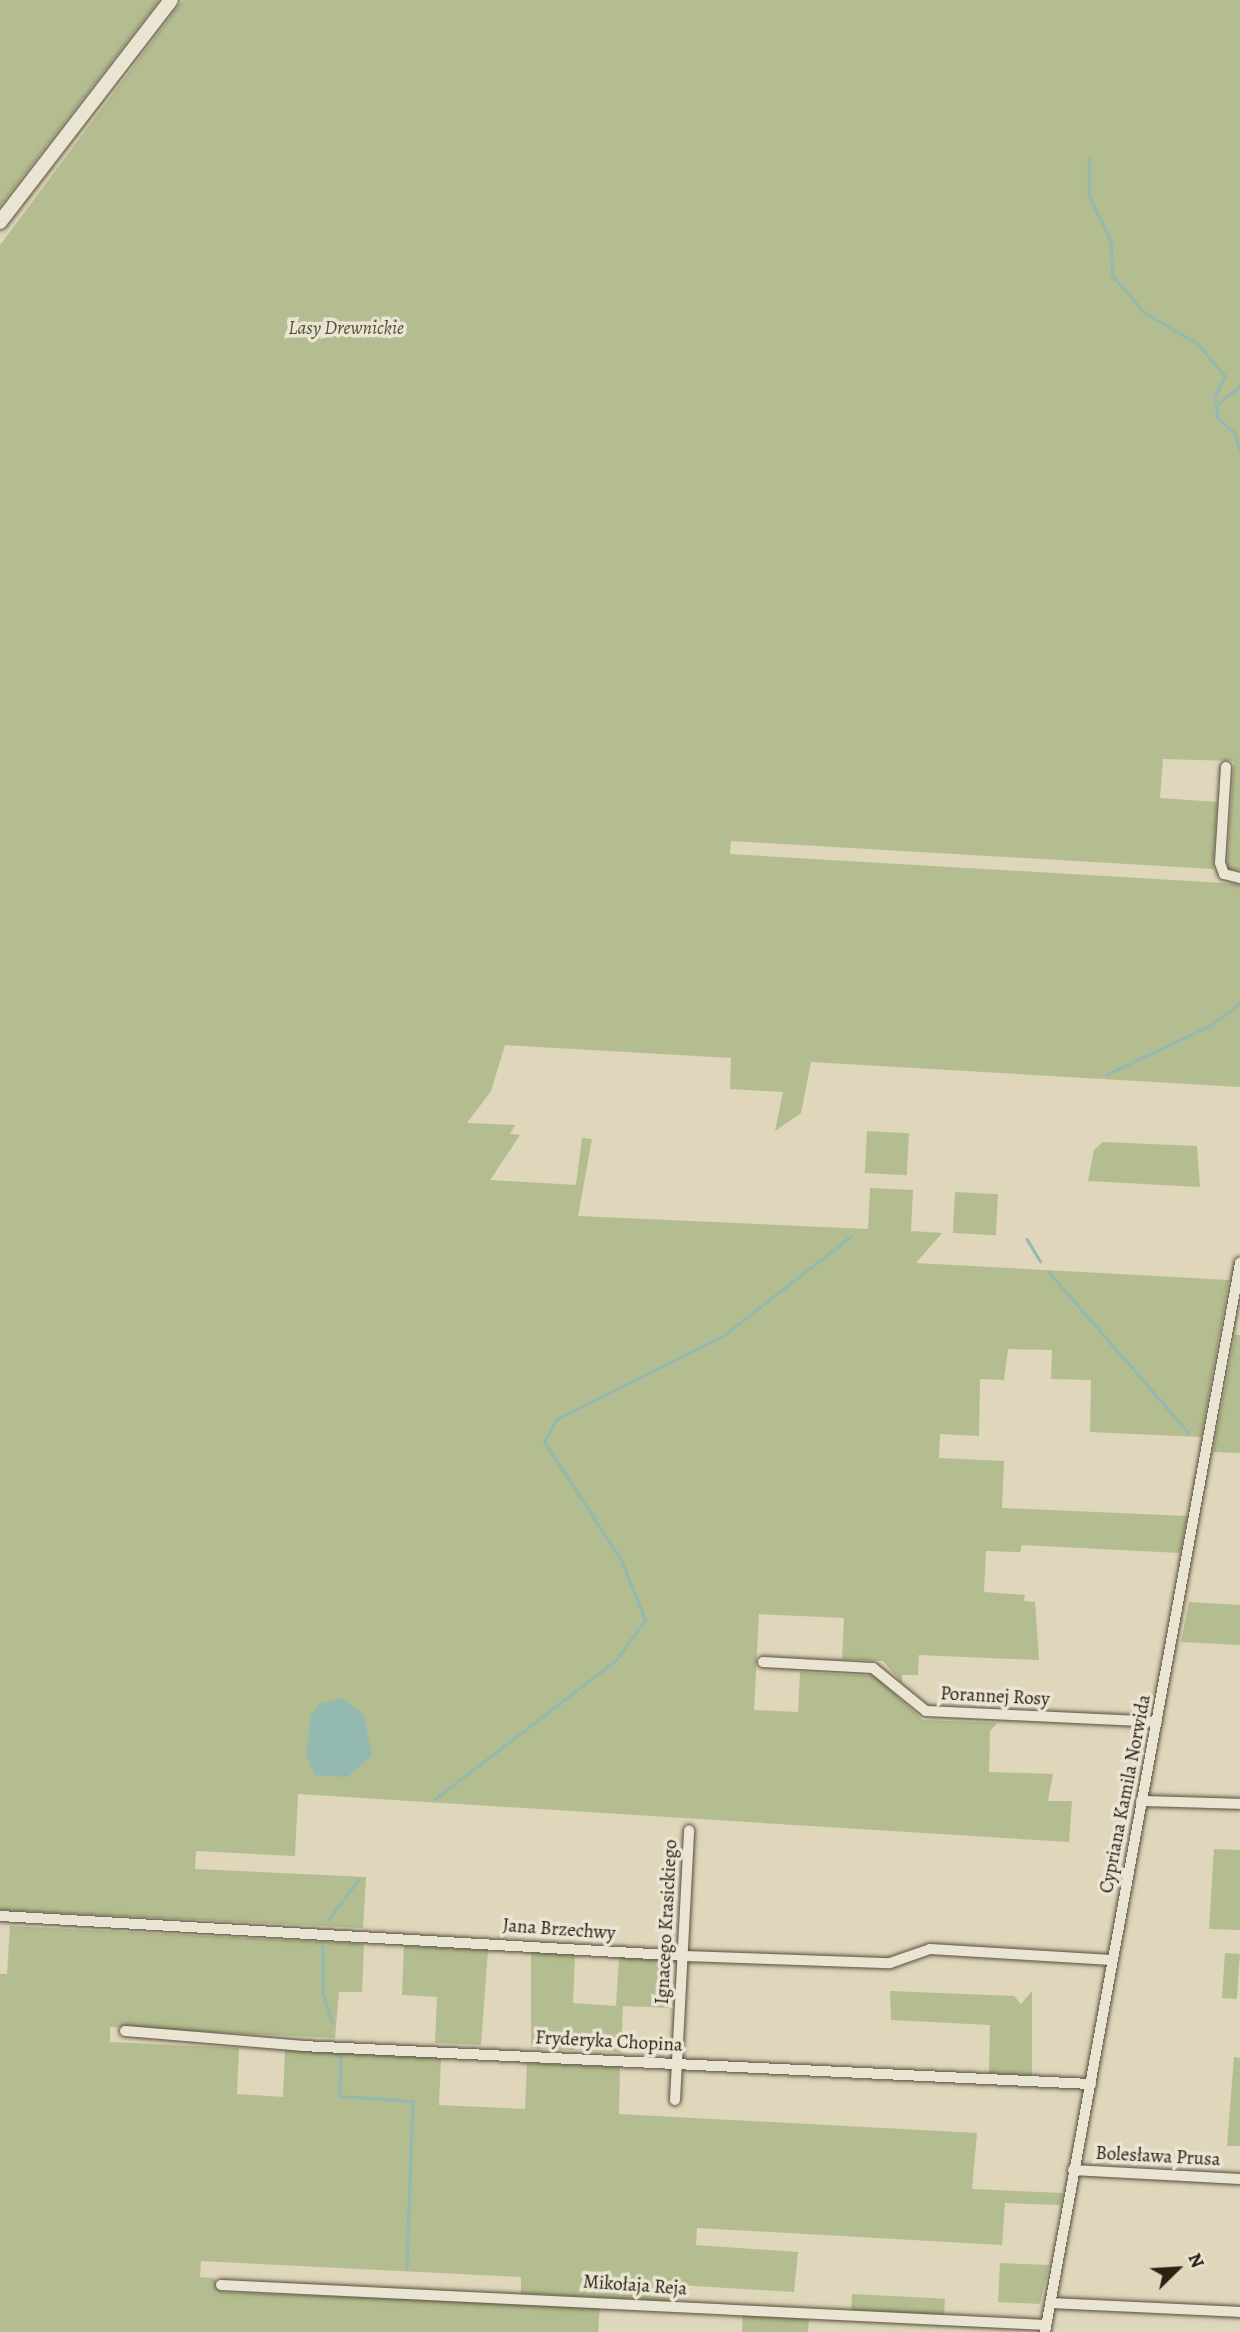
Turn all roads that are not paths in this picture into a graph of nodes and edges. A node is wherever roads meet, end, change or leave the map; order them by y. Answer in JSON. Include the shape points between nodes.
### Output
{"nodes":[{"id":1,"x":171,"y":0,"type":"edge"},
{"id":2,"x":0,"y":222,"type":"edge"},
{"id":3,"x":1226,"y":767,"type":"dead end"},
{"id":4,"x":1240,"y":878,"type":"edge"},
{"id":5,"x":1240,"y":1263,"type":"edge"},
{"id":6,"x":763,"y":1662,"type":"dead end"},
{"id":7,"x":1157,"y":1722,"type":"junction"},
{"id":8,"x":1141,"y":1801,"type":"junction"},
{"id":9,"x":1240,"y":1804,"type":"edge"},
{"id":10,"x":689,"y":1830,"type":"dead end"},
{"id":11,"x":0,"y":1916,"type":"edge"},
{"id":12,"x":685,"y":1956,"type":"junction"},
{"id":13,"x":1112,"y":1960,"type":"junction"},
{"id":14,"x":125,"y":2031,"type":"dead end"},
{"id":15,"x":677,"y":2063,"type":"junction"},
{"id":16,"x":1091,"y":2084,"type":"junction"},
{"id":17,"x":675,"y":2100,"type":"dead end"},
{"id":18,"x":1073,"y":2170,"type":"junction"},
{"id":19,"x":1240,"y":2179,"type":"edge"},
{"id":20,"x":221,"y":2285,"type":"dead end"},
{"id":21,"x":1050,"y":2303,"type":"junction"},
{"id":22,"x":1240,"y":2312,"type":"edge"},
{"id":23,"x":1046,"y":2328,"type":"edge"}],
"edges":[{"from":1,"to":2,"type":"main road"},
{"from":3,"to":4,"type":"street","via":[[1224,874]]},
{"from":5,"to":7,"type":"street","name":"Cypriana Kamila Norwida"},
{"from":6,"to":7,"type":"street","name":"Porannej Rosy","via":[[873,1668],[926,1710]]},
{"from":7,"to":8,"type":"street","name":"Cypriana Kamila Norwida"},
{"from":8,"to":9,"type":"street"},
{"from":8,"to":13,"type":"street","name":"Cypriana Kamila Norwida"},
{"from":10,"to":12,"type":"street","name":"Ignacego Krasickiego"},
{"from":11,"to":12,"type":"street","name":"Jana Brzechwy"},
{"from":12,"to":13,"type":"street","name":"Jana Brzechwy","via":[[890,1964],[930,1950]]},
{"from":12,"to":15,"type":"street","name":"Ignacego Krasickiego"},
{"from":13,"to":16,"type":"street","name":"Cypriana Kamila Norwida"},
{"from":14,"to":15,"type":"street","name":"Fryderyka Chopina"},
{"from":15,"to":16,"type":"street","name":"Fryderyka Chopina"},
{"from":15,"to":17,"type":"street","name":"Ignacego Krasickiego"},
{"from":16,"to":18,"type":"street","name":"Cypriana Kamila Norwida"},
{"from":18,"to":19,"type":"street","name":"Bolesława Prusa"},
{"from":18,"to":21,"type":"street","name":"Cypriana Kamila Norwida"},
{"from":20,"to":23,"type":"street","name":"Mikołaja Reja"},
{"from":21,"to":22,"type":"street"},
{"from":21,"to":23,"type":"street","name":"Cypriana Kamila Norwida"}]}
